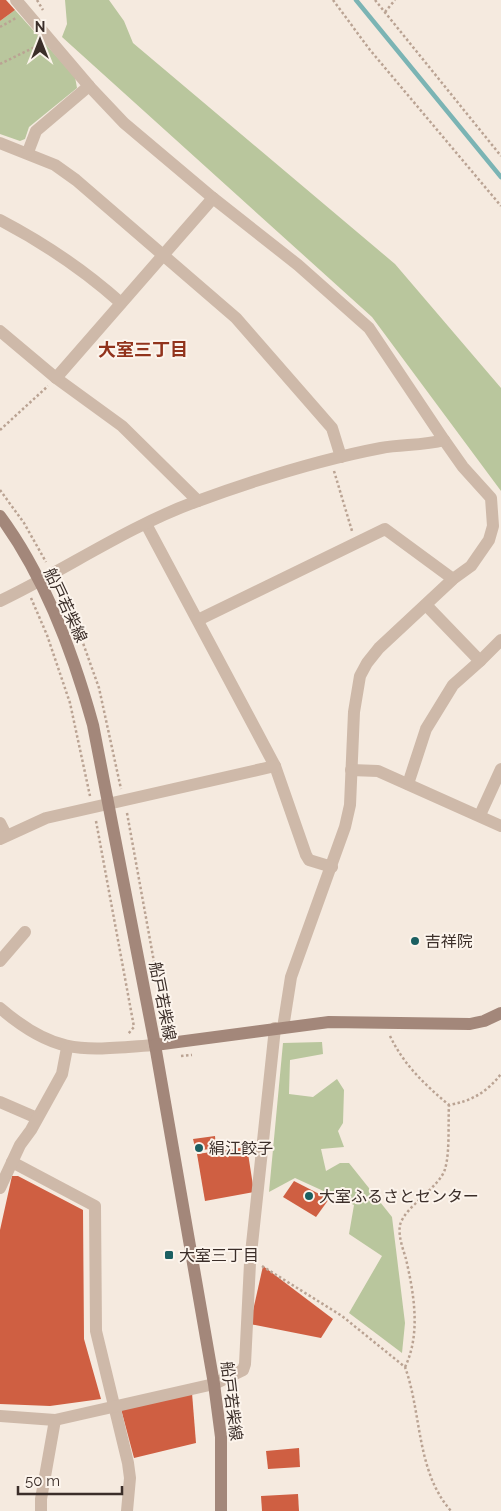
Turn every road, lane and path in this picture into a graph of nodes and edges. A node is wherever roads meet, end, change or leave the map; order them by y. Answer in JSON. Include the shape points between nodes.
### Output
{"nodes":[{"id":1,"x":16,"y":0,"type":"edge"},
{"id":2,"x":333,"y":0,"type":"edge"},
{"id":3,"x":375,"y":0,"type":"edge"},
{"id":4,"x":395,"y":0,"type":"edge"},
{"id":5,"x":385,"y":12,"type":"junction"},
{"id":6,"x":26,"y":13,"type":"junction"},
{"id":7,"x":0,"y":27,"type":"edge"},
{"id":8,"x":42,"y":43,"type":"dead end"},
{"id":9,"x":0,"y":64,"type":"edge"},
{"id":10,"x":89,"y":86,"type":"junction"},
{"id":11,"x":0,"y":143,"type":"edge"},
{"id":12,"x":28,"y":152,"type":"junction"},
{"id":13,"x":501,"y":156,"type":"edge"},
{"id":14,"x":213,"y":198,"type":"junction"},
{"id":15,"x":501,"y":206,"type":"edge"},
{"id":16,"x":0,"y":220,"type":"edge"},
{"id":17,"x":164,"y":254,"type":"junction"},
{"id":18,"x":121,"y":303,"type":"junction"},
{"id":19,"x":0,"y":331,"type":"edge"},
{"id":20,"x":56,"y":378,"type":"junction"},
{"id":21,"x":0,"y":430,"type":"edge"},
{"id":22,"x":444,"y":440,"type":"junction"},
{"id":23,"x":336,"y":459,"type":"junction"},
{"id":24,"x":198,"y":501,"type":"junction"},
{"id":25,"x":497,"y":507,"type":"edge"},
{"id":26,"x":0,"y":516,"type":"edge"},
{"id":27,"x":146,"y":524,"type":"junction"},
{"id":28,"x":356,"y":543,"type":"junction"},
{"id":29,"x":453,"y":579,"type":"junction"},
{"id":30,"x":39,"y":581,"type":"junction"},
{"id":31,"x":0,"y":601,"type":"edge"},
{"id":32,"x":426,"y":605,"type":"junction"},
{"id":33,"x":198,"y":620,"type":"junction"},
{"id":34,"x":501,"y":640,"type":"edge"},
{"id":35,"x":480,"y":661,"type":"junction"},
{"id":36,"x":275,"y":766,"type":"junction"},
{"id":37,"x":501,"y":769,"type":"edge"},
{"id":38,"x":351,"y":770,"type":"junction"},
{"id":39,"x":408,"y":784,"type":"junction"},
{"id":40,"x":109,"y":804,"type":"junction"},
{"id":41,"x":480,"y":816,"type":"junction"},
{"id":42,"x":0,"y":823,"type":"edge"},
{"id":43,"x":501,"y":826,"type":"edge"},
{"id":44,"x":3,"y":837,"type":"edge"},
{"id":45,"x":332,"y":867,"type":"junction"},
{"id":46,"x":26,"y":932,"type":"dead end"},
{"id":47,"x":0,"y":961,"type":"edge"},
{"id":48,"x":0,"y":1008,"type":"edge"},
{"id":49,"x":501,"y":1013,"type":"edge"},
{"id":50,"x":384,"y":1023,"type":"junction"},
{"id":51,"x":279,"y":1028,"type":"junction"},
{"id":52,"x":155,"y":1045,"type":"junction"},
{"id":53,"x":67,"y":1048,"type":"junction"},
{"id":54,"x":501,"y":1074,"type":"edge"},
{"id":55,"x":0,"y":1102,"type":"edge"},
{"id":56,"x":450,"y":1105,"type":"junction"},
{"id":57,"x":37,"y":1118,"type":"junction"},
{"id":58,"x":12,"y":1162,"type":"junction"},
{"id":59,"x":0,"y":1188,"type":"edge"},
{"id":60,"x":250,"y":1263,"type":"junction"},
{"id":61,"x":405,"y":1367,"type":"junction"},
{"id":62,"x":214,"y":1384,"type":"junction"},
{"id":63,"x":114,"y":1407,"type":"junction"},
{"id":64,"x":0,"y":1416,"type":"edge"},
{"id":65,"x":56,"y":1420,"type":"junction"},
{"id":66,"x":41,"y":1511,"type":"edge"},
{"id":67,"x":126,"y":1511,"type":"edge"},
{"id":68,"x":221,"y":1511,"type":"edge"},
{"id":69,"x":451,"y":1511,"type":"edge"}],
"edges":[{"from":1,"to":6,"type":"street"},
{"from":2,"to":15,"type":"path","via":[[370,50]]},
{"from":3,"to":5,"type":"path"},
{"from":4,"to":5,"type":"path"},
{"from":5,"to":13,"type":"path"},
{"from":6,"to":7,"type":"path"},
{"from":6,"to":10,"type":"street"},
{"from":8,"to":9,"type":"path"},
{"from":10,"to":12,"type":"street","via":[[36,131]]},
{"from":10,"to":14,"type":"street","via":[[124,123]]},
{"from":11,"to":12,"type":"street"},
{"from":12,"to":17,"type":"street","via":[[76,180]]},
{"from":14,"to":17,"type":"street"},
{"from":14,"to":22,"type":"street","via":[[298,265],[369,328]]},
{"from":16,"to":18,"type":"street","via":[[85,271]]},
{"from":17,"to":18,"type":"street"},
{"from":17,"to":23,"type":"street","via":[[236,318],[332,428]]},
{"from":18,"to":20,"type":"street"},
{"from":19,"to":20,"type":"street"},
{"from":20,"to":21,"type":"path"},
{"from":20,"to":24,"type":"street","via":[[122,426]]},
{"from":22,"to":23,"type":"street","via":[[426,445],[382,448]]},
{"from":22,"to":25,"type":"street"},
{"from":23,"to":24,"type":"street"},
{"from":23,"to":28,"type":"path"},
{"from":24,"to":27,"type":"street"},
{"from":25,"to":29,"type":"street","via":[[489,540],[471,566]]},
{"from":26,"to":30,"type":"street","name":"船戸若柴線"},
{"from":27,"to":30,"type":"street"},
{"from":27,"to":33,"type":"street"},
{"from":28,"to":29,"type":"street","via":[[385,529]]},
{"from":28,"to":33,"type":"street"},
{"from":29,"to":32,"type":"street"},
{"from":30,"to":31,"type":"street"},
{"from":30,"to":40,"type":"street","name":"船戸若柴線","via":[[82,684]]},
{"from":32,"to":35,"type":"street"},
{"from":32,"to":38,"type":"street","via":[[378,648],[360,676],[354,712]]},
{"from":33,"to":36,"type":"street"},
{"from":34,"to":35,"type":"street"},
{"from":35,"to":39,"type":"street","via":[[453,685],[426,729]]},
{"from":36,"to":40,"type":"street"},
{"from":36,"to":45,"type":"street","via":[[306,855],[309,860]]},
{"from":37,"to":41,"type":"street"},
{"from":38,"to":39,"type":"street","via":[[378,771]]},
{"from":38,"to":45,"type":"street","via":[[350,805]]},
{"from":39,"to":41,"type":"street"},
{"from":40,"to":44,"type":"street","via":[[46,818]]},
{"from":40,"to":52,"type":"street","name":"船戸若柴線"},
{"from":41,"to":43,"type":"street"},
{"from":42,"to":44,"type":"street"},
{"from":45,"to":51,"type":"street","via":[[291,977]]},
{"from":46,"to":47,"type":"street"},
{"from":48,"to":53,"type":"street","via":[[41,1038]]},
{"from":49,"to":50,"type":"street","via":[[470,1024]]},
{"from":50,"to":51,"type":"street","via":[[329,1022]]},
{"from":50,"to":56,"type":"path","via":[[408,1068]]},
{"from":51,"to":52,"type":"street"},
{"from":51,"to":60,"type":"street"},
{"from":52,"to":53,"type":"street"},
{"from":52,"to":62,"type":"street","name":"船戸若柴線"},
{"from":53,"to":57,"type":"street","via":[[62,1074]]},
{"from":54,"to":56,"type":"path","via":[[474,1099]]},
{"from":55,"to":57,"type":"street"},
{"from":56,"to":61,"type":"path","via":[[445,1170],[400,1225],[412,1286],[414,1324],[412,1351]]},
{"from":57,"to":58,"type":"street"},
{"from":58,"to":59,"type":"street"},
{"from":58,"to":63,"type":"street","via":[[95,1206],[96,1331]]},
{"from":60,"to":61,"type":"path","via":[[262,1266],[342,1316]]},
{"from":60,"to":62,"type":"street","via":[[245,1364],[243,1370]]},
{"from":61,"to":69,"type":"path","via":[[420,1444],[440,1496]]},
{"from":62,"to":63,"type":"street"},
{"from":62,"to":68,"type":"street","name":"船戸若柴線","via":[[221,1437]]},
{"from":63,"to":65,"type":"street"},
{"from":63,"to":67,"type":"street","via":[[130,1478]]},
{"from":64,"to":65,"type":"street"},
{"from":65,"to":66,"type":"street"}]}
